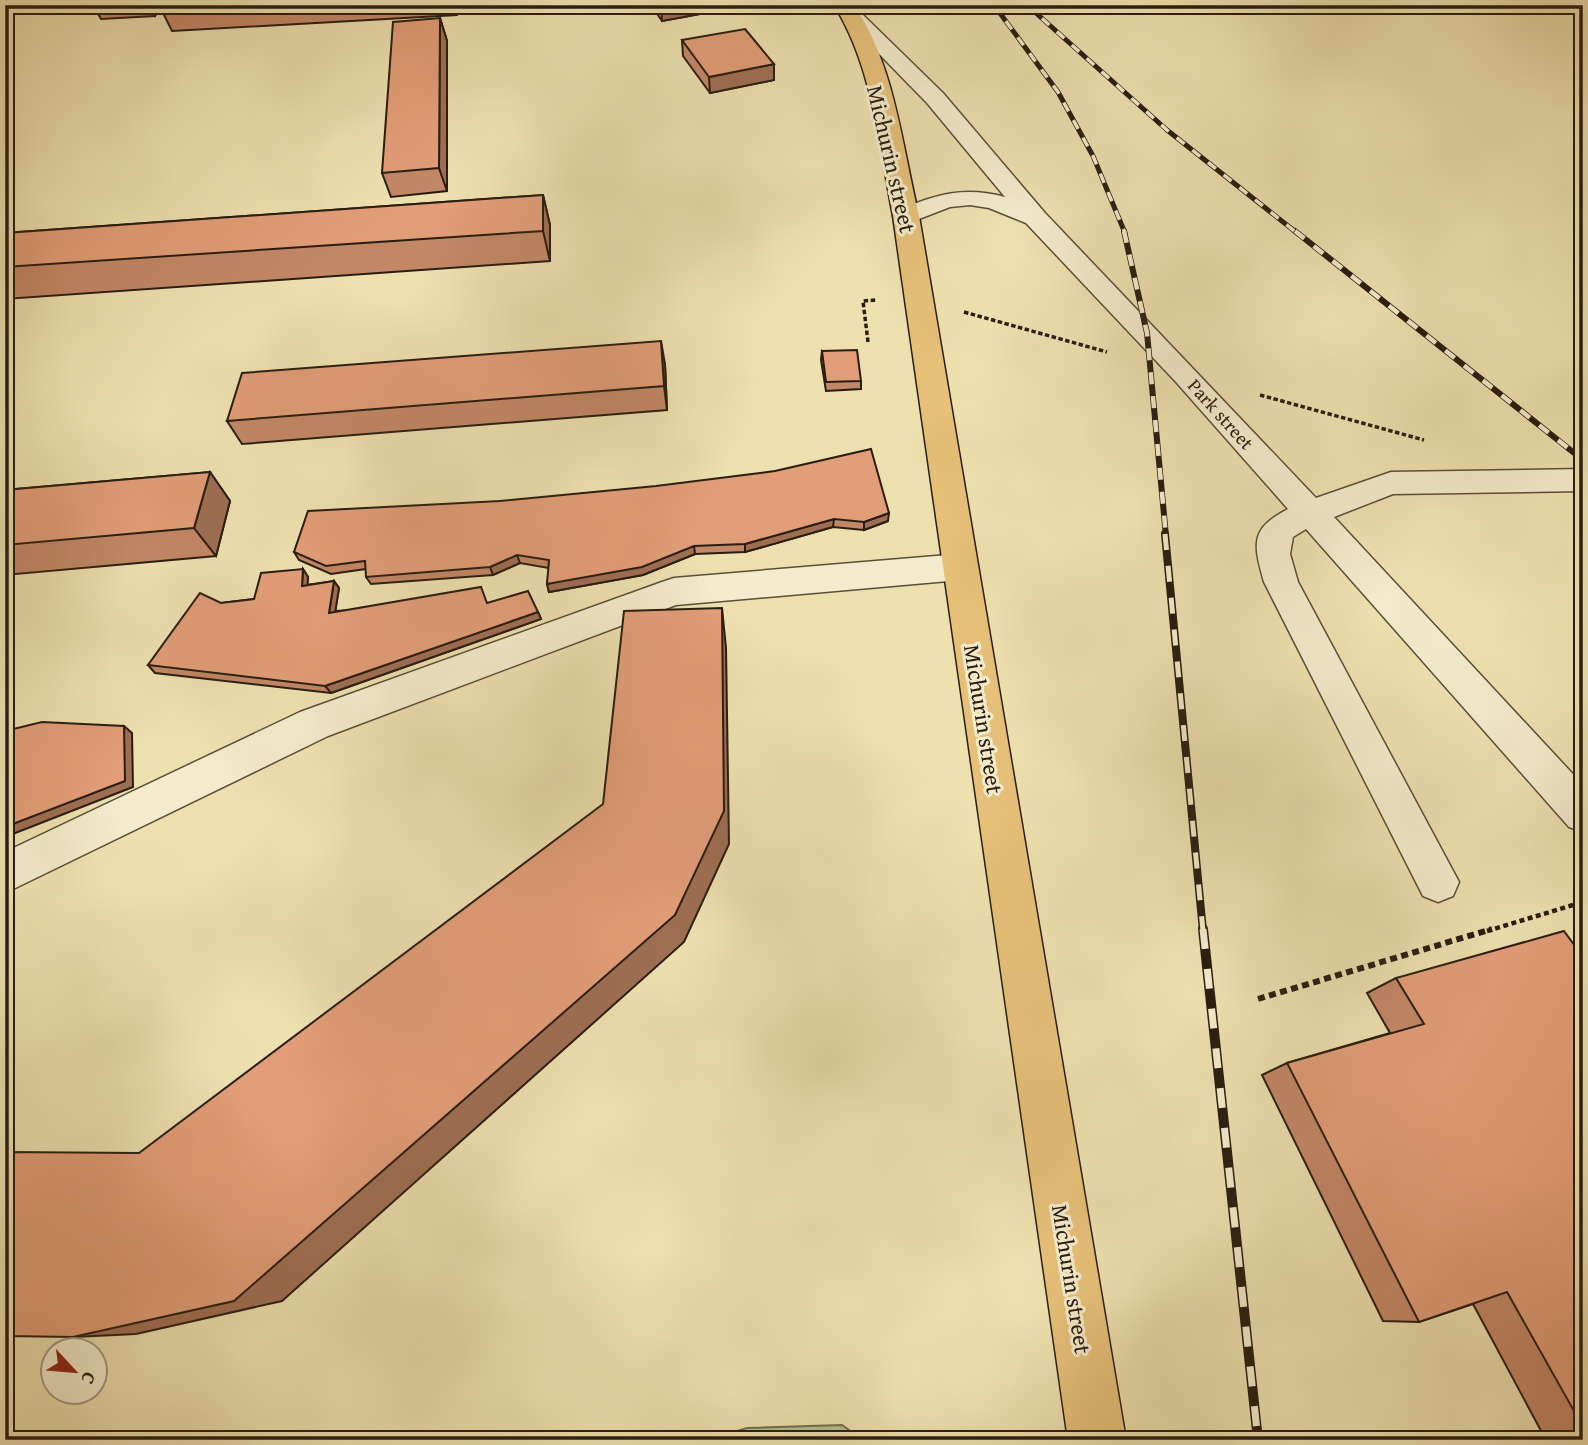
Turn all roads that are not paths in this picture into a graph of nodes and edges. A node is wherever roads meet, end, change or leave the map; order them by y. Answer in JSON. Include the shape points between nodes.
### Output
{"nodes":[{"id":1,"x":850,"y":12,"type":"edge"},
{"id":2,"x":906,"y":216,"type":"junction"},
{"id":3,"x":1036,"y":218,"type":"junction"},
{"id":4,"x":1583,"y":480,"type":"edge"},
{"id":5,"x":1309,"y":513,"type":"junction"},
{"id":6,"x":960,"y":567,"type":"junction"},
{"id":7,"x":1583,"y":814,"type":"edge"},
{"id":8,"x":5,"y":873,"type":"edge"},
{"id":9,"x":1438,"y":882,"type":"dead end"},
{"id":10,"x":1097,"y":1440,"type":"edge"}],
"edges":[{"from":1,"to":2,"type":"main road","name":"Michurin street","via":[[883,105]]},
{"from":1,"to":3,"type":"street","name":"Park street","via":[[935,98]]},
{"from":2,"to":3,"type":"street","via":[[963,195],[991,199]]},
{"from":2,"to":6,"type":"main road","name":"Michurin street"},
{"from":3,"to":5,"type":"street","name":"Park street"},
{"from":4,"to":5,"type":"street","via":[[1391,483]]},
{"from":5,"to":7,"type":"street","name":"Park street"},
{"from":5,"to":9,"type":"street","via":[[1278,530],[1273,554],[1281,582]]},
{"from":6,"to":8,"type":"street","via":[[674,592],[314,724]]},
{"from":6,"to":10,"type":"main road","name":"Michurin street"}]}
